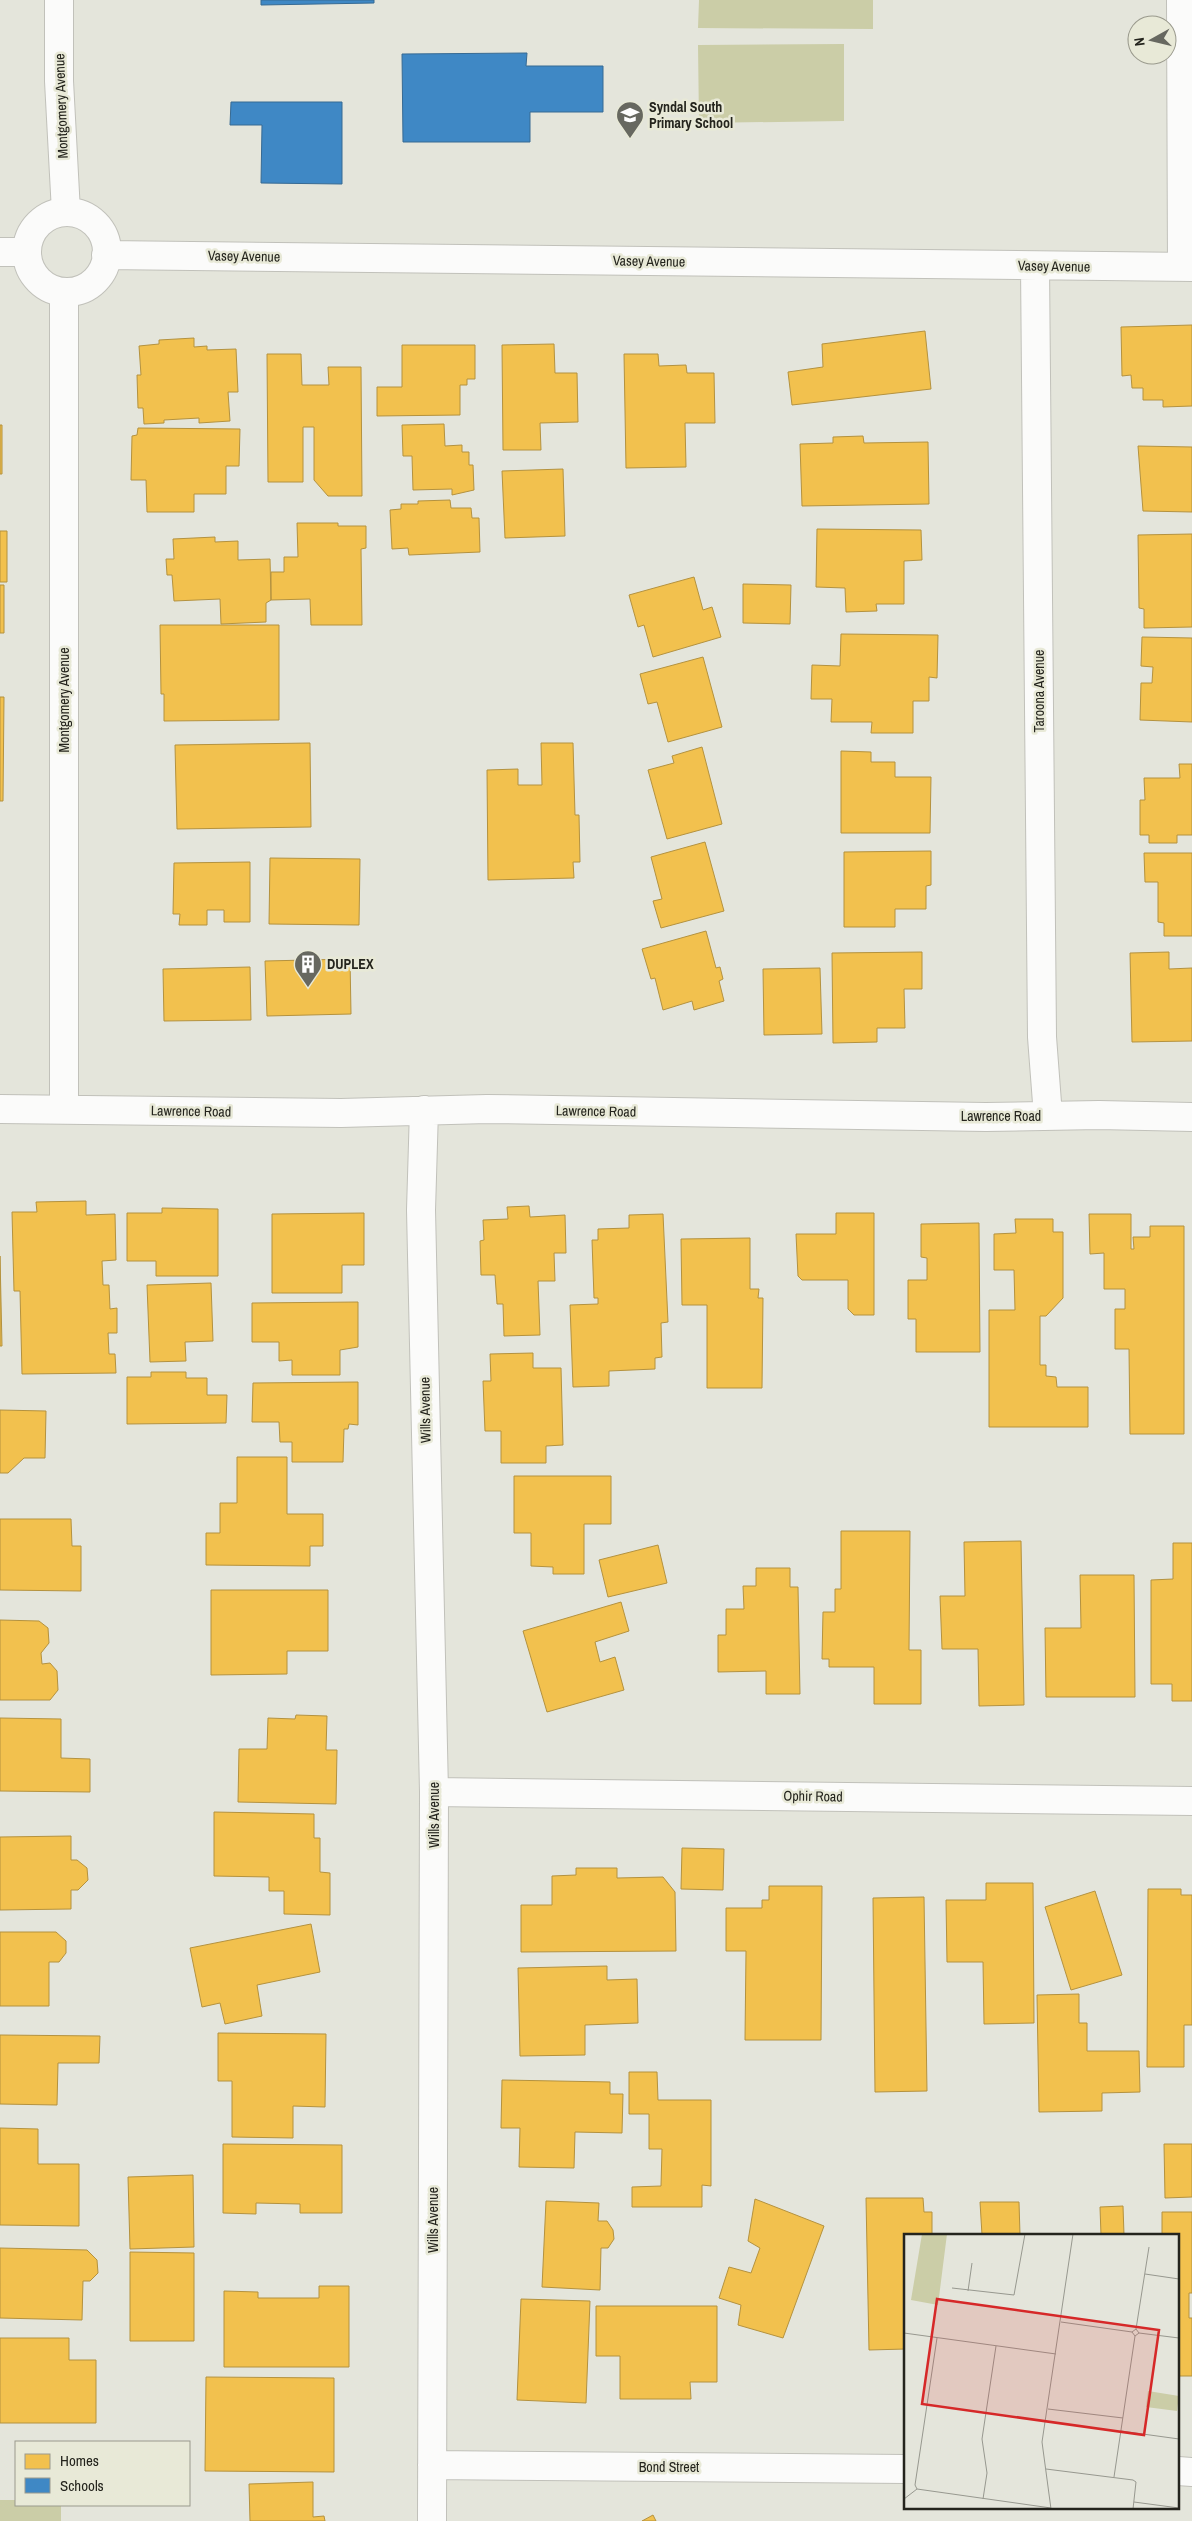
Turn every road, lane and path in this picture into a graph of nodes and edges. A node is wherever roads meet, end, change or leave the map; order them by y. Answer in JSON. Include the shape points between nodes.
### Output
{"nodes":[{"id":1,"x":59,"y":0,"type":"edge"},
{"id":2,"x":1181,"y":0,"type":"edge"},
{"id":3,"x":66,"y":212,"type":"junction"},
{"id":4,"x":13,"y":252,"type":"edge"},
{"id":5,"x":106,"y":255,"type":"junction"},
{"id":6,"x":1035,"y":266,"type":"junction"},
{"id":7,"x":1187,"y":267,"type":"edge"},
{"id":8,"x":64,"y":292,"type":"junction"},
{"id":9,"x":0,"y":1109,"type":"edge"},
{"id":10,"x":64,"y":1109,"type":"junction"},
{"id":11,"x":424,"y":1110,"type":"junction"},
{"id":12,"x":1048,"y":1116,"type":"junction"},
{"id":13,"x":1192,"y":1117,"type":"edge"},
{"id":14,"x":434,"y":1792,"type":"junction"},
{"id":15,"x":1192,"y":1801,"type":"edge"},
{"id":16,"x":432,"y":2465,"type":"junction"},
{"id":17,"x":904,"y":2469,"type":"edge"},
{"id":18,"x":432,"y":2521,"type":"edge"}],
"edges":[{"from":1,"to":3,"type":"street","name":"Montgomery Avenue","via":[[59,81]]},
{"from":2,"to":7,"type":"street"},
{"from":3,"to":4,"type":"street","via":[[46,218]]},
{"from":3,"to":5,"type":"street","via":[[80,214],[92,222],[101,232]]},
{"from":4,"to":8,"type":"street","via":[[39,281],[50,289]]},
{"from":5,"to":6,"type":"street","name":"Vasey Avenue"},
{"from":5,"to":8,"type":"street","via":[[96,280],[85,288]]},
{"from":6,"to":7,"type":"street","name":"Vasey Avenue"},
{"from":6,"to":12,"type":"street","name":"Taroona Avenue","via":[[1042,1037]]},
{"from":8,"to":10,"type":"street","name":"Montgomery Avenue"},
{"from":9,"to":10,"type":"street","name":"Lawrence Road"},
{"from":10,"to":11,"type":"street","name":"Lawrence Road","via":[[341,1113]]},
{"from":11,"to":12,"type":"street","name":"Lawrence Road"},
{"from":11,"to":14,"type":"street","name":"Wills Avenue","via":[[421,1220]]},
{"from":12,"to":13,"type":"street","name":"Lawrence Road"},
{"from":14,"to":15,"type":"street","name":"Ophir Road"},
{"from":14,"to":16,"type":"street","name":"Wills Avenue"},
{"from":16,"to":17,"type":"street","name":"Bond Street"},
{"from":16,"to":18,"type":"street","name":"Wills Avenue"}]}
